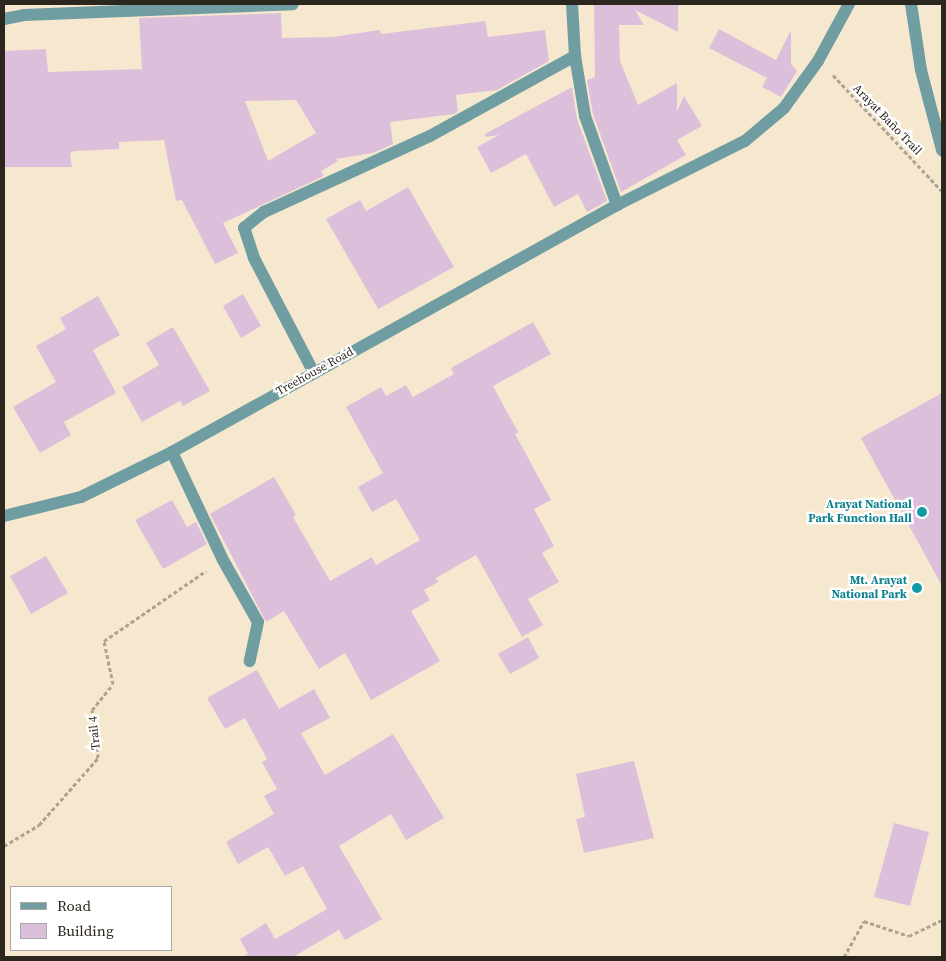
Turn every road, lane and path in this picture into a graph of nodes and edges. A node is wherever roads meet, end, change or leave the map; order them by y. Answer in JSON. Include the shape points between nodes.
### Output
{"nodes":[{"id":1,"x":293,"y":4,"type":"edge"},
{"id":2,"x":572,"y":4,"type":"edge"},
{"id":3,"x":849,"y":4,"type":"edge"},
{"id":4,"x":911,"y":4,"type":"edge"},
{"id":5,"x":4,"y":19,"type":"edge"},
{"id":6,"x":575,"y":56,"type":"junction"},
{"id":7,"x":818,"y":61,"type":"junction"},
{"id":8,"x":941,"y":143,"type":"edge"},
{"id":9,"x":942,"y":191,"type":"edge"},
{"id":10,"x":617,"y":205,"type":"junction"},
{"id":11,"x":314,"y":373,"type":"junction"},
{"id":12,"x":172,"y":452,"type":"junction"},
{"id":13,"x":4,"y":516,"type":"edge"},
{"id":14,"x":223,"y":560,"type":"junction"},
{"id":15,"x":250,"y":660,"type":"dead end"},
{"id":16,"x":4,"y":846,"type":"edge"},
{"id":17,"x":942,"y":920,"type":"edge"},
{"id":18,"x":844,"y":957,"type":"edge"}],
"edges":[{"from":1,"to":5,"type":"street","via":[[24,15]]},
{"from":2,"to":6,"type":"street"},
{"from":3,"to":7,"type":"street","name":"Treehouse Road"},
{"from":4,"to":8,"type":"street","via":[[921,70]]},
{"from":6,"to":10,"type":"street","via":[[585,116]]},
{"from":6,"to":11,"type":"street","via":[[430,136],[264,212],[244,228],[254,258]]},
{"from":7,"to":9,"type":"path","name":"Arayat Baño Trail"},
{"from":7,"to":10,"type":"street","name":"Treehouse Road","via":[[784,108],[745,141]]},
{"from":10,"to":11,"type":"street","name":"Treehouse Road"},
{"from":11,"to":12,"type":"street","name":"Treehouse Road"},
{"from":12,"to":13,"type":"street","name":"Treehouse Road","via":[[81,497]]},
{"from":12,"to":14,"type":"street"},
{"from":14,"to":15,"type":"street","via":[[258,622]]},
{"from":14,"to":16,"type":"path","name":"Trail 4","via":[[104,641],[113,684],[92,710],[98,758],[39,825]]},
{"from":17,"to":18,"type":"path","via":[[909,936],[864,921]]}]}
